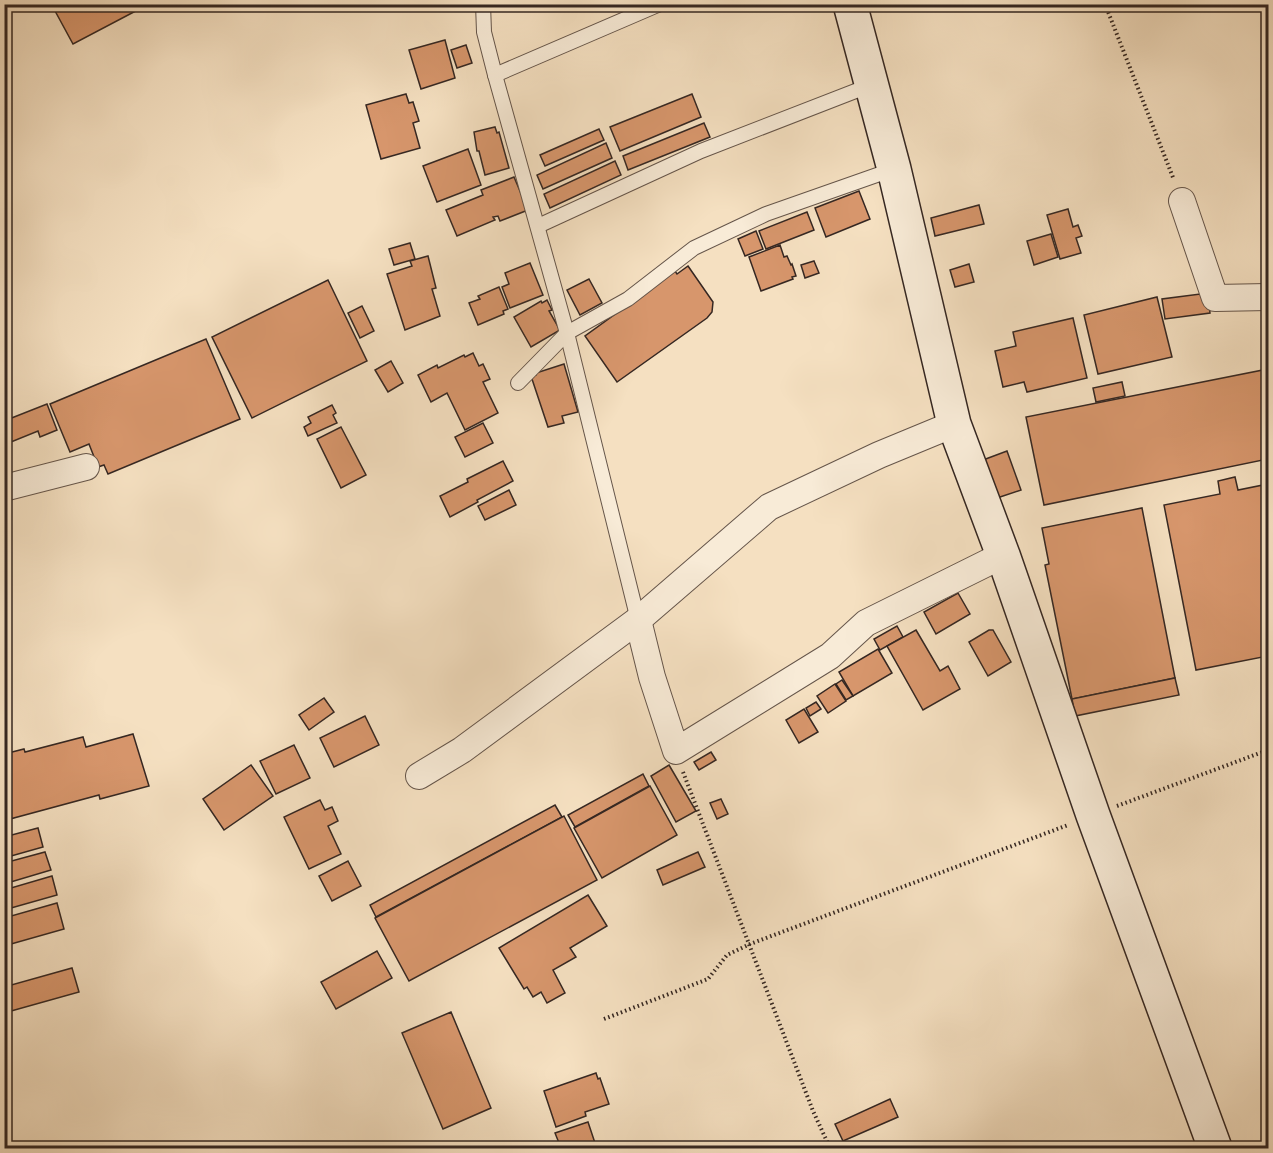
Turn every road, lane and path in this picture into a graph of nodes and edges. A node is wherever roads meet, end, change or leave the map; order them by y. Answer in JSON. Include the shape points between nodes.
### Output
{"nodes":[{"id":1,"x":483,"y":4,"type":"edge"},
{"id":2,"x":660,"y":4,"type":"edge"},
{"id":3,"x":850,"y":4,"type":"edge"},
{"id":4,"x":1106,"y":4,"type":"edge"},
{"id":5,"x":495,"y":75,"type":"junction"},
{"id":6,"x":871,"y":84,"type":"junction"},
{"id":7,"x":894,"y":169,"type":"junction"},
{"id":8,"x":1182,"y":201,"type":"joint"},
{"id":9,"x":538,"y":226,"type":"junction"},
{"id":10,"x":1269,"y":297,"type":"edge"},
{"id":11,"x":567,"y":333,"type":"junction"},
{"id":12,"x":518,"y":382,"type":"dead end"},
{"id":13,"x":954,"y":424,"type":"junction"},
{"id":14,"x":86,"y":467,"type":"dead end"},
{"id":15,"x":4,"y":488,"type":"edge"},
{"id":16,"x":1003,"y":555,"type":"junction"},
{"id":17,"x":638,"y":620,"type":"junction"},
{"id":18,"x":1269,"y":750,"type":"edge"},
{"id":19,"x":675,"y":751,"type":"junction"},
{"id":20,"x":419,"y":776,"type":"dead end"},
{"id":21,"x":1093,"y":815,"type":"junction"},
{"id":22,"x":750,"y":944,"type":"junction"},
{"id":23,"x":604,"y":1019,"type":"dead end"},
{"id":24,"x":830,"y":1149,"type":"edge"},
{"id":25,"x":1215,"y":1149,"type":"edge"}],
"edges":[{"from":1,"to":5,"type":"lane","via":[[484,32]]},
{"from":2,"to":5,"type":"lane"},
{"from":3,"to":6,"type":"street"},
{"from":4,"to":8,"type":"path"},
{"from":5,"to":9,"type":"lane"},
{"from":6,"to":7,"type":"street"},
{"from":6,"to":9,"type":"lane","via":[[701,151]]},
{"from":7,"to":11,"type":"lane","via":[[766,214],[694,248],[628,299]]},
{"from":7,"to":13,"type":"street"},
{"from":8,"to":10,"type":"street","via":[[1215,297]]},
{"from":9,"to":11,"type":"lane"},
{"from":11,"to":12,"type":"lane"},
{"from":11,"to":17,"type":"lane"},
{"from":13,"to":16,"type":"street"},
{"from":13,"to":17,"type":"street","via":[[769,507]]},
{"from":14,"to":15,"type":"street"},
{"from":16,"to":19,"type":"street","via":[[866,624],[830,656]]},
{"from":16,"to":21,"type":"street"},
{"from":17,"to":19,"type":"street"},
{"from":17,"to":20,"type":"street","via":[[462,750]]},
{"from":18,"to":21,"type":"path"},
{"from":19,"to":22,"type":"path"},
{"from":21,"to":22,"type":"path"},
{"from":21,"to":25,"type":"street"},
{"from":22,"to":23,"type":"path","via":[[727,955],[702,982]]},
{"from":22,"to":24,"type":"path"}]}
